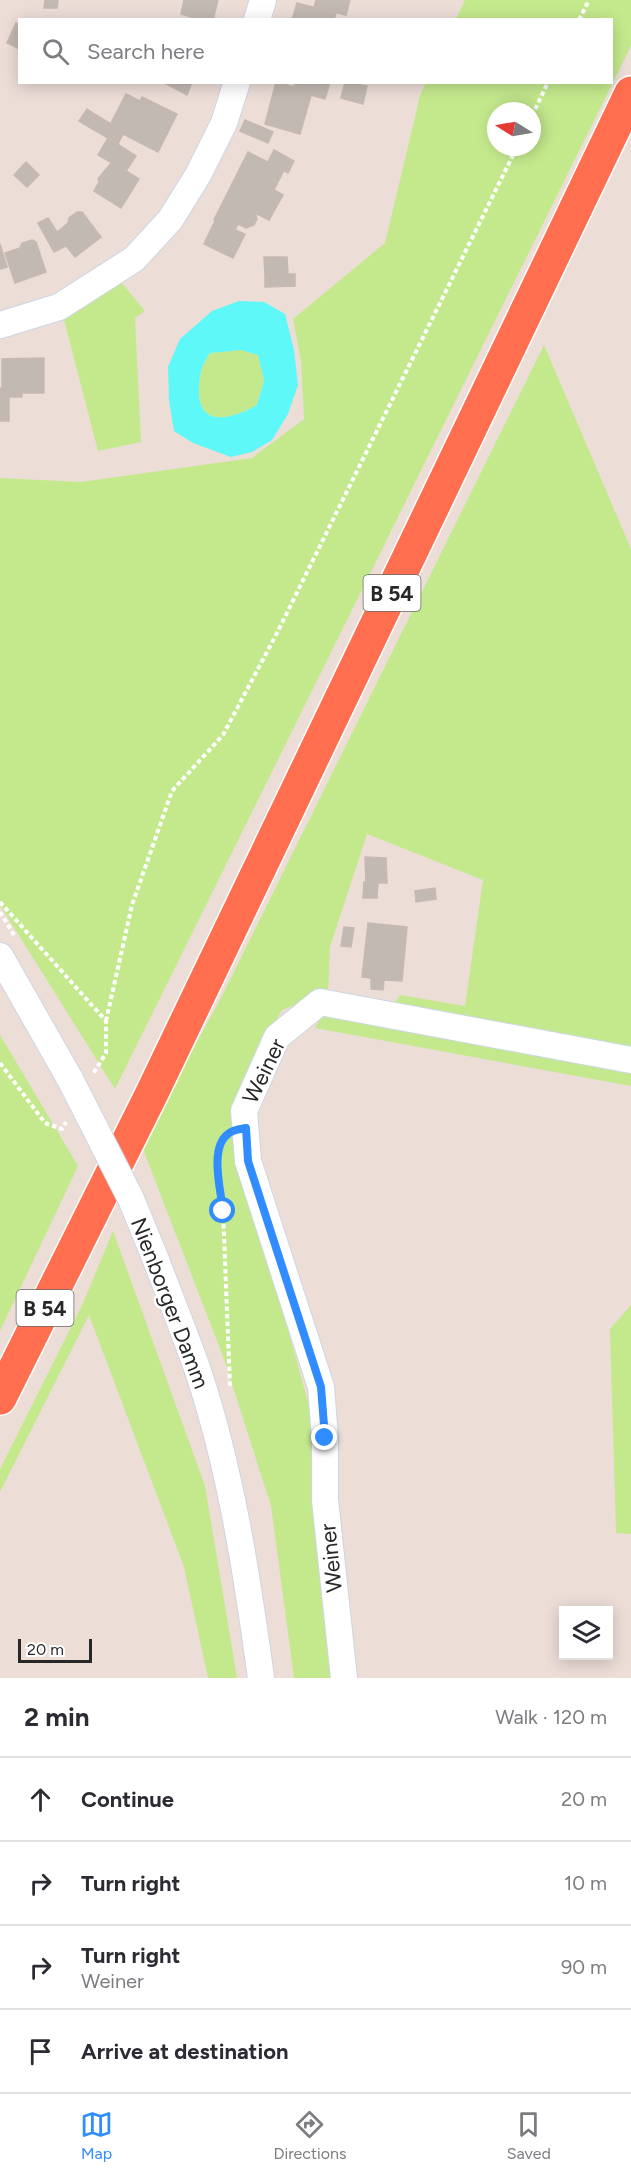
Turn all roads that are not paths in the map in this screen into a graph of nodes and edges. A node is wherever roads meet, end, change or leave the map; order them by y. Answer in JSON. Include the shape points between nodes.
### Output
{"nodes":[{"id":1,"x":263,"y":0,"type":"edge"},
{"id":2,"x":258,"y":18,"type":"edge"},
{"id":3,"x":236,"y":84,"type":"edge"},
{"id":4,"x":631,"y":93,"type":"edge"},
{"id":5,"x":0,"y":325,"type":"edge"},
{"id":6,"x":0,"y":956,"type":"edge"},
{"id":7,"x":631,"y":1060,"type":"edge"},
{"id":8,"x":0,"y":1398,"type":"edge"},
{"id":9,"x":261,"y":1678,"type":"edge"},
{"id":10,"x":344,"y":1678,"type":"edge"}],
"edges":[{"from":1,"to":2,"type":"street"},
{"from":3,"to":5,"type":"street","via":[[224,123],[198,175],[170,220],[134,259],[59,308]]},
{"from":4,"to":8,"type":"highway","number":"B 54","via":[[152,1093]]},
{"from":6,"to":9,"type":"street","name":"Nienborger Damm","bridge":true,"via":[[70,1079],[131,1199],[198,1371],[219,1445],[248,1578]]},
{"from":7,"to":10,"type":"street","name":"Weiner","via":[[320,1002],[277,1037],[244,1111],[248,1161],[321,1387],[325,1500]]}]}
